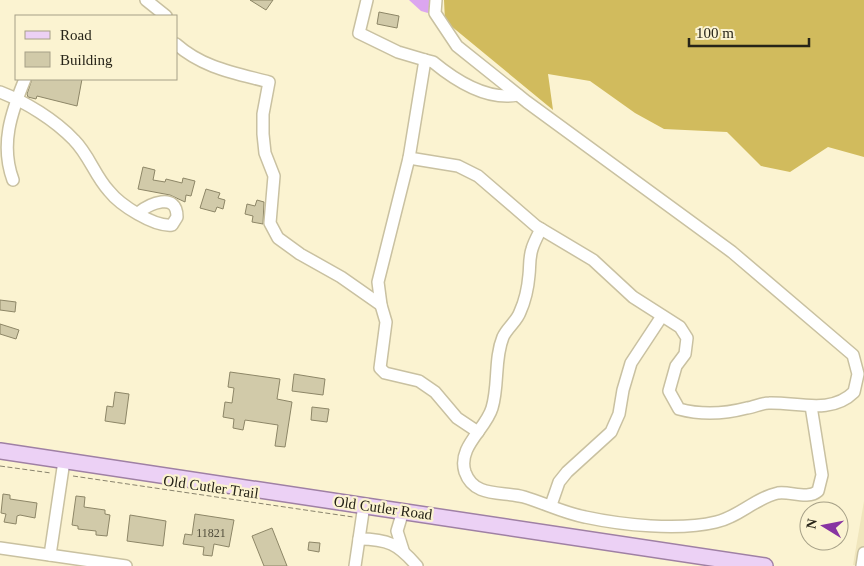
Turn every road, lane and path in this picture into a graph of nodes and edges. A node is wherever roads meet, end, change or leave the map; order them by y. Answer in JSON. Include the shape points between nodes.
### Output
{"nodes":[{"id":1,"x":146,"y":0,"type":"edge"},
{"id":2,"x":367,"y":0,"type":"edge"},
{"id":3,"x":436,"y":0,"type":"edge"},
{"id":4,"x":165,"y":15,"type":"edge"},
{"id":5,"x":178,"y":45,"type":"edge"},
{"id":6,"x":424,"y":60,"type":"junction"},
{"id":7,"x":26,"y":80,"type":"edge"},
{"id":8,"x":0,"y":92,"type":"edge"},
{"id":9,"x":518,"y":95,"type":"junction"},
{"id":10,"x":17,"y":99,"type":"junction"},
{"id":11,"x":409,"y":158,"type":"junction"},
{"id":12,"x":13,"y":180,"type":"dead end"},
{"id":13,"x":138,"y":213,"type":"dead end"},
{"id":14,"x":541,"y":229,"type":"junction"},
{"id":15,"x":381,"y":305,"type":"junction"},
{"id":16,"x":662,"y":316,"type":"junction"},
{"id":17,"x":811,"y":406,"type":"junction"},
{"id":18,"x":478,"y":432,"type":"junction"},
{"id":19,"x":0,"y":452,"type":"edge"},
{"id":20,"x":0,"y":466,"type":"edge"},
{"id":21,"x":66,"y":468,"type":"junction"},
{"id":22,"x":53,"y":473,"type":"dead end"},
{"id":23,"x":364,"y":505,"type":"junction"},
{"id":24,"x":550,"y":505,"type":"junction"},
{"id":25,"x":403,"y":511,"type":"junction"},
{"id":26,"x":352,"y":517,"type":"dead end"},
{"id":27,"x":359,"y":539,"type":"junction"},
{"id":28,"x":0,"y":548,"type":"edge"},
{"id":29,"x":403,"y":550,"type":"junction"},
{"id":30,"x":50,"y":555,"type":"junction"},
{"id":31,"x":125,"y":566,"type":"edge"},
{"id":32,"x":355,"y":566,"type":"edge"},
{"id":33,"x":416,"y":566,"type":"edge"},
{"id":34,"x":765,"y":566,"type":"edge"}],
"edges":[{"from":1,"to":4,"type":"street"},
{"from":2,"to":6,"type":"street","via":[[359,33],[398,52]]},
{"from":3,"to":9,"type":"street","via":[[435,13],[457,46]]},
{"from":5,"to":15,"type":"street","via":[[202,63],[269,82],[263,134],[265,153],[274,176],[270,223],[278,238]]},
{"from":6,"to":9,"type":"street","via":[[433,62],[476,90],[504,98]]},
{"from":6,"to":11,"type":"street"},
{"from":7,"to":10,"type":"street"},
{"from":8,"to":10,"type":"street"},
{"from":9,"to":17,"type":"street","via":[[732,252],[853,356],[858,374],[854,392],[830,404]]},
{"from":10,"to":12,"type":"street","via":[[4,150],[5,165]]},
{"from":10,"to":13,"type":"street","via":[[75,140],[108,191]]},
{"from":11,"to":14,"type":"street","via":[[458,166],[478,176]]},
{"from":11,"to":15,"type":"street","via":[[378,282]]},
{"from":14,"to":16,"type":"street","via":[[593,260],[633,297]]},
{"from":14,"to":18,"type":"street","via":[[532,250],[520,314],[503,337],[492,410]]},
{"from":15,"to":18,"type":"street","via":[[386,322],[380,368],[419,381],[435,392],[457,418]]},
{"from":16,"to":17,"type":"street","via":[[680,327],[687,338],[685,354],[676,366],[669,391],[679,409],[697,414],[725,413],[767,403]]},
{"from":16,"to":24,"type":"street","via":[[631,364],[612,432],[567,472]]},
{"from":17,"to":24,"type":"street","via":[[822,475],[821,485],[815,494],[767,496],[733,517],[702,525],[671,526],[586,518]]},
{"from":18,"to":24,"type":"street","via":[[465,457],[465,470],[476,488]]},
{"from":19,"to":21,"type":"main road","name":"Old Cutler Road"},
{"from":20,"to":22,"type":"path"},
{"from":21,"to":23,"type":"main road","name":"Old Cutler Road"},
{"from":21,"to":26,"type":"path","name":"Old Cutler Trail"},
{"from":21,"to":30,"type":"street"},
{"from":23,"to":25,"type":"main road","name":"Old Cutler Road"},
{"from":23,"to":27,"type":"street"},
{"from":25,"to":29,"type":"street","via":[[396,531]]},
{"from":25,"to":34,"type":"main road","name":"Old Cutler Road"},
{"from":27,"to":29,"type":"street","via":[[383,541]]},
{"from":27,"to":32,"type":"street"},
{"from":28,"to":30,"type":"street"},
{"from":29,"to":33,"type":"street"},
{"from":30,"to":31,"type":"street"}]}
